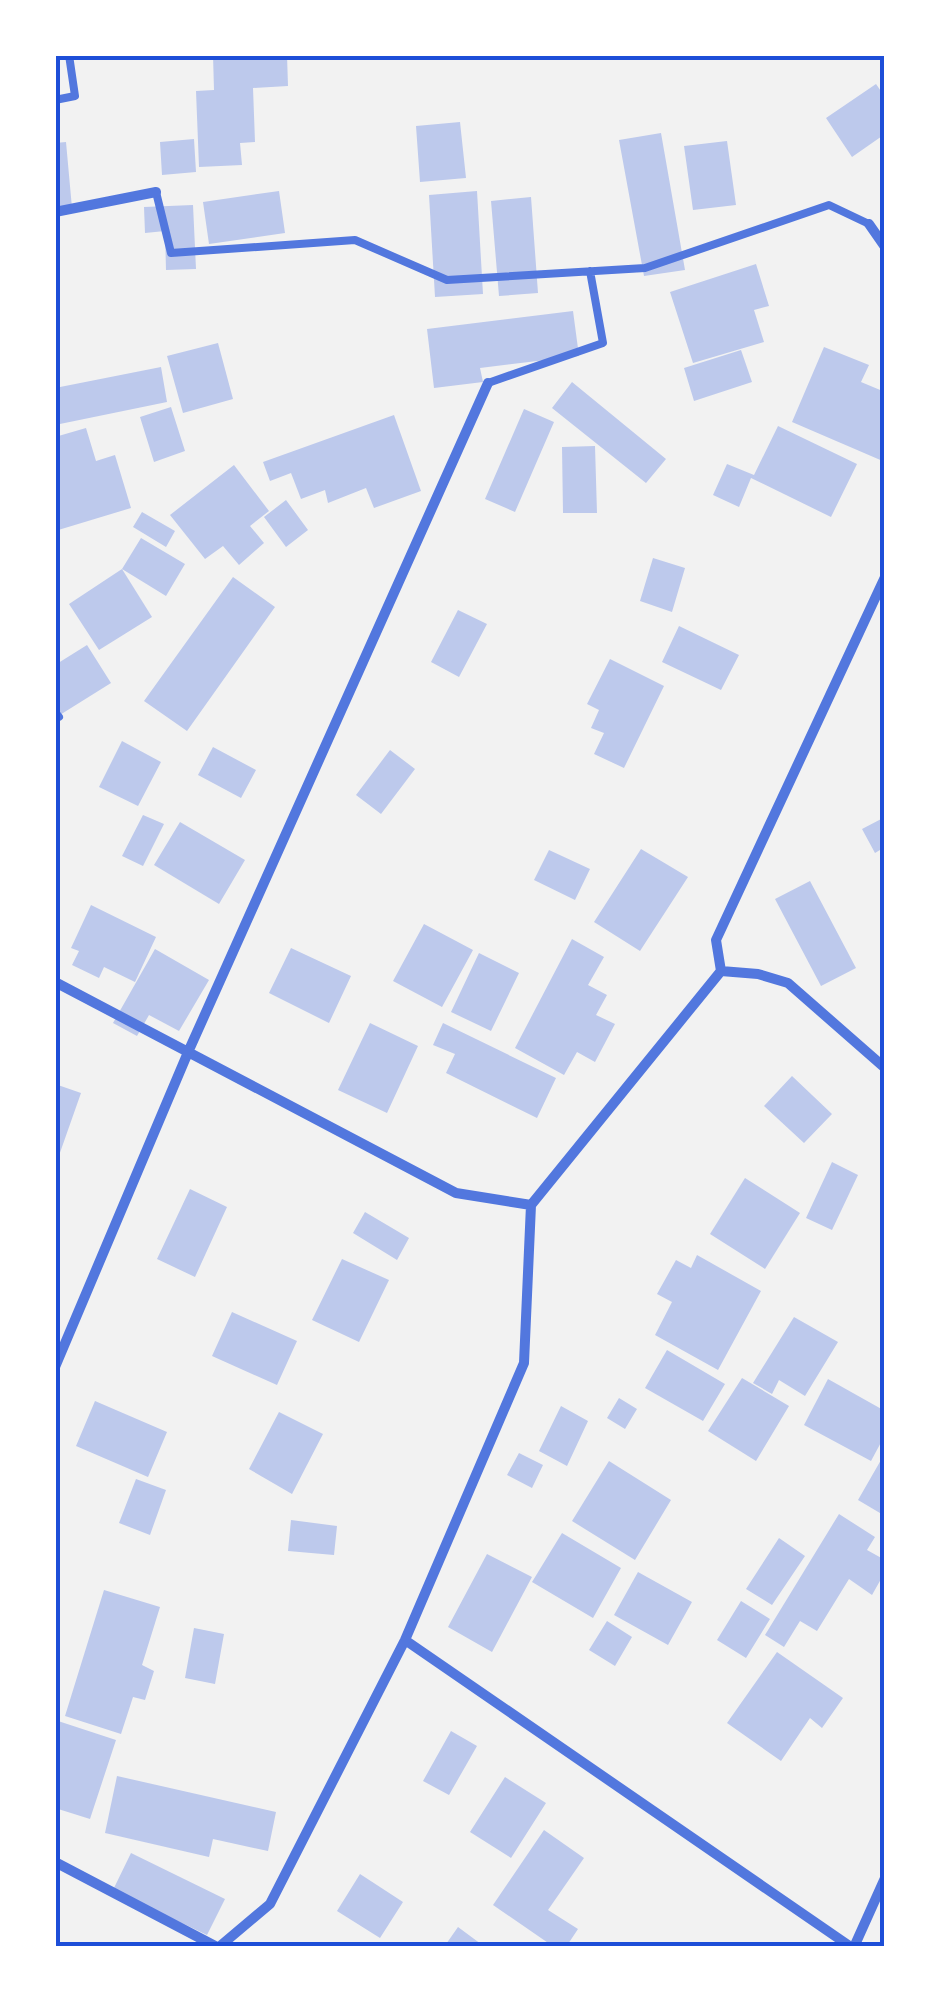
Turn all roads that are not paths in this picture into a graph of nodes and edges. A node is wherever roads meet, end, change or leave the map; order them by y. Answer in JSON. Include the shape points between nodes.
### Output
{"nodes":[{"id":1,"x":69,"y":55,"type":"edge"},
{"id":2,"x":55,"y":100,"type":"edge"},
{"id":3,"x":156,"y":192,"type":"joint"},
{"id":4,"x":55,"y":212,"type":"edge"},
{"id":5,"x":870,"y":224,"type":"joint"},
{"id":6,"x":885,"y":247,"type":"edge"},
{"id":7,"x":590,"y":272,"type":"junction"},
{"id":8,"x":488,"y":384,"type":"joint"},
{"id":9,"x":885,"y":577,"type":"edge"},
{"id":10,"x":721,"y":971,"type":"junction"},
{"id":11,"x":55,"y":982,"type":"edge"},
{"id":12,"x":190,"y":1050,"type":"junction"},
{"id":13,"x":885,"y":1068,"type":"edge"},
{"id":14,"x":531,"y":1205,"type":"junction"},
{"id":15,"x":55,"y":1367,"type":"edge"},
{"id":16,"x":404,"y":1640,"type":"junction"},
{"id":17,"x":55,"y":1862,"type":"edge"},
{"id":18,"x":885,"y":1878,"type":"edge"},
{"id":19,"x":218,"y":1947,"type":"edge"},
{"id":20,"x":852,"y":1947,"type":"edge"}],
"edges":[{"from":1,"to":2,"type":"lane","via":[[75,96]]},
{"from":3,"to":4,"type":"street"},
{"from":3,"to":7,"type":"lane","via":[[171,254],[355,240],[447,280]]},
{"from":5,"to":6,"type":"street"},
{"from":5,"to":7,"type":"lane","via":[[829,205],[645,268]]},
{"from":7,"to":8,"type":"lane","via":[[603,343]]},
{"from":8,"to":12,"type":"street"},
{"from":9,"to":10,"type":"street","via":[[716,940]]},
{"from":10,"to":13,"type":"street","via":[[788,983]]},
{"from":10,"to":14,"type":"street"},
{"from":11,"to":12,"type":"street"},
{"from":12,"to":14,"type":"street","via":[[456,1193]]},
{"from":12,"to":15,"type":"street"},
{"from":14,"to":16,"type":"street","via":[[524,1364]]},
{"from":16,"to":19,"type":"street","via":[[270,1904]]},
{"from":16,"to":20,"type":"street"},
{"from":17,"to":19,"type":"street"},
{"from":18,"to":20,"type":"street"}]}
